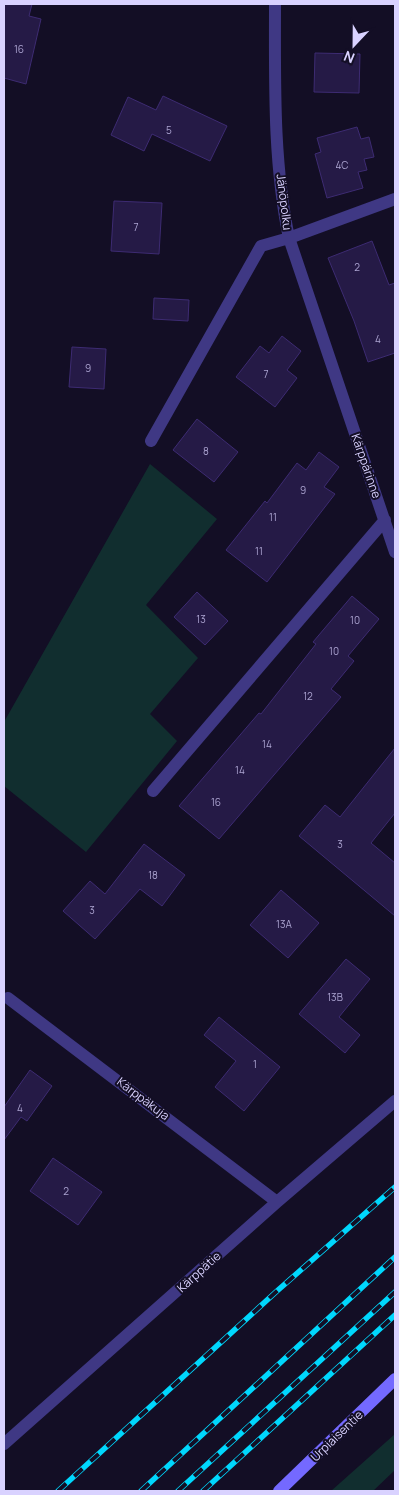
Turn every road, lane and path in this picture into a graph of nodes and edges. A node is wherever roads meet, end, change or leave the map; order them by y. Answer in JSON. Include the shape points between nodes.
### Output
{"nodes":[{"id":1,"x":275,"y":4,"type":"edge"},
{"id":2,"x":395,"y":199,"type":"edge"},
{"id":3,"x":289,"y":238,"type":"junction"},
{"id":4,"x":151,"y":440,"type":"dead end"},
{"id":5,"x":386,"y":520,"type":"junction"},
{"id":6,"x":395,"y":552,"type":"edge"},
{"id":7,"x":153,"y":791,"type":"dead end"},
{"id":8,"x":8,"y":998,"type":"dead end"},
{"id":9,"x":395,"y":1101,"type":"edge"},
{"id":10,"x":277,"y":1202,"type":"junction"},
{"id":11,"x":395,"y":1379,"type":"edge"},
{"id":12,"x":4,"y":1444,"type":"edge"},
{"id":13,"x":279,"y":1491,"type":"edge"}],
"edges":[{"from":1,"to":3,"type":"street","name":"Jänöpolku","via":[[277,134],[283,210]]},
{"from":2,"to":3,"type":"street"},
{"from":3,"to":4,"type":"street","name":"Jänöpolku","via":[[262,246]]},
{"from":3,"to":5,"type":"street","name":"Kärppärinne"},
{"from":5,"to":6,"type":"street","name":"Kärppärinne"},
{"from":5,"to":7,"type":"street"},
{"from":8,"to":10,"type":"street","name":"Kärppäkuja"},
{"from":9,"to":10,"type":"street","name":"Kärppätie"},
{"from":10,"to":12,"type":"street","name":"Kärppätie"},
{"from":11,"to":13,"type":"main road","name":"Urpiaisentie"}]}
